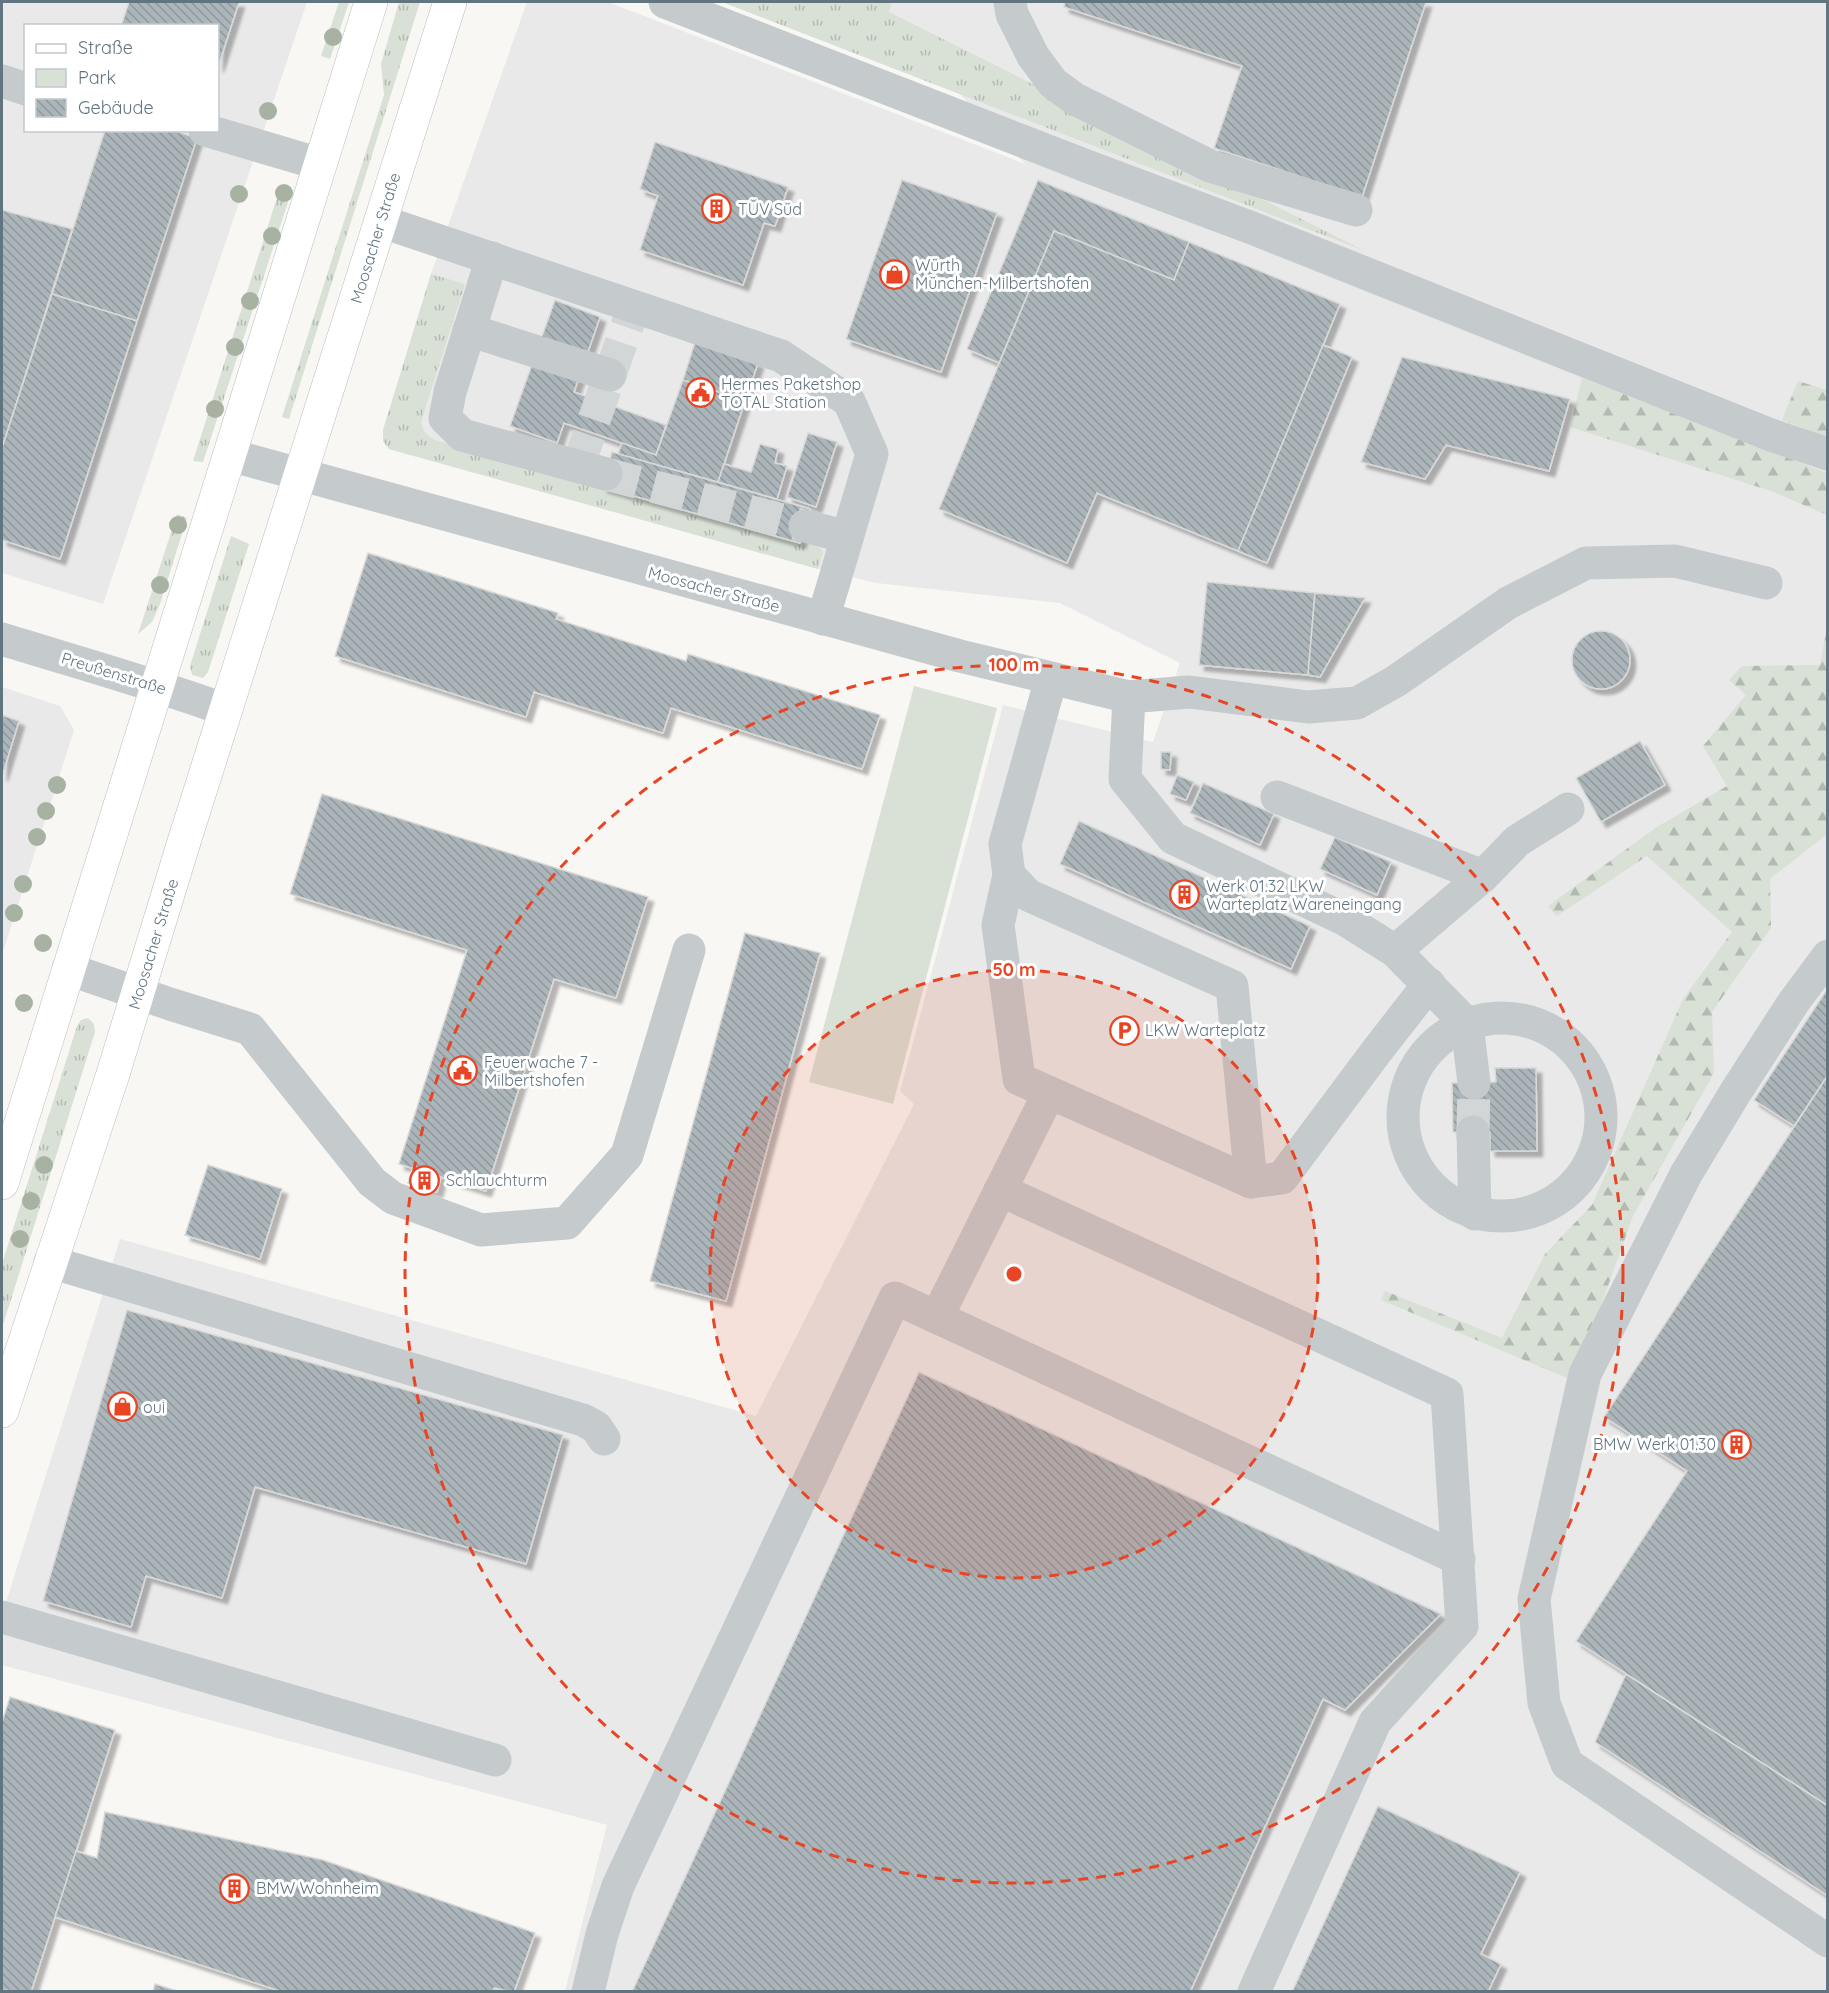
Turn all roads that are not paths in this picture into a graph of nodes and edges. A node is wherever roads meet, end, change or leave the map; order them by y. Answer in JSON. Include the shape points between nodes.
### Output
{"nodes":[{"id":1,"x":371,"y":2,"type":"edge"},
{"id":2,"x":450,"y":2,"type":"edge"},
{"id":3,"x":665,"y":2,"type":"edge"},
{"id":4,"x":1010,"y":2,"type":"edge"},
{"id":5,"x":2,"y":81,"type":"edge"},
{"id":6,"x":24,"y":87,"type":"edge"},
{"id":7,"x":212,"y":132,"type":"edge"},
{"id":8,"x":320,"y":164,"type":"junction"},
{"id":9,"x":1356,"y":210,"type":"dead end"},
{"id":10,"x":380,"y":221,"type":"junction"},
{"id":11,"x":492,"y":258,"type":"junction"},
{"id":12,"x":469,"y":330,"type":"junction"},
{"id":13,"x":610,"y":375,"type":"dead end"},
{"id":14,"x":1827,"y":454,"type":"edge"},
{"id":15,"x":230,"y":455,"type":"junction"},
{"id":16,"x":592,"y":470,"type":"tunnel mouth"},
{"id":17,"x":300,"y":475,"type":"junction"},
{"id":18,"x":805,"y":526,"type":"tunnel mouth"},
{"id":19,"x":847,"y":537,"type":"junction"},
{"id":20,"x":1766,"y":583,"type":"dead end"},
{"id":21,"x":823,"y":619,"type":"junction"},
{"id":22,"x":2,"y":639,"type":"edge"},
{"id":23,"x":1051,"y":679,"type":"junction"},
{"id":24,"x":158,"y":686,"type":"junction"},
{"id":25,"x":1129,"y":697,"type":"junction"},
{"id":26,"x":226,"y":710,"type":"junction"},
{"id":27,"x":1277,"y":797,"type":"dead end"},
{"id":28,"x":1568,"y":809,"type":"dead end"},
{"id":29,"x":1009,"y":875,"type":"junction"},
{"id":30,"x":1484,"y":876,"type":"junction"},
{"id":31,"x":689,"y":950,"type":"dead end"},
{"id":32,"x":1395,"y":951,"type":"junction"},
{"id":33,"x":1827,"y":956,"type":"edge"},
{"id":34,"x":68,"y":969,"type":"junction"},
{"id":35,"x":1429,"y":984,"type":"junction"},
{"id":36,"x":137,"y":992,"type":"junction"},
{"id":37,"x":1467,"y":1024,"type":"junction"},
{"id":38,"x":1474,"y":1083,"type":"tunnel mouth"},
{"id":39,"x":1049,"y":1093,"type":"junction"},
{"id":40,"x":1473,"y":1132,"type":"tunnel mouth"},
{"id":41,"x":1251,"y":1182,"type":"junction"},
{"id":42,"x":2,"y":1183,"type":"edge"},
{"id":43,"x":1000,"y":1190,"type":"junction"},
{"id":44,"x":1475,"y":1214,"type":"junction"},
{"id":45,"x":50,"y":1262,"type":"junction"},
{"id":46,"x":937,"y":1317,"type":"junction"},
{"id":47,"x":2,"y":1411,"type":"edge"},
{"id":48,"x":604,"y":1439,"type":"dead end"},
{"id":49,"x":1459,"y":1559,"type":"junction"},
{"id":50,"x":2,"y":1617,"type":"edge"},
{"id":51,"x":495,"y":1760,"type":"dead end"},
{"id":52,"x":1827,"y":1941,"type":"edge"},
{"id":53,"x":588,"y":1992,"type":"edge"},
{"id":54,"x":1254,"y":1992,"type":"edge"}],
"edges":[{"from":1,"to":8,"type":"main road"},
{"from":2,"to":10,"type":"main road","name":"Moosacher Straße"},
{"from":3,"to":14,"type":"street"},
{"from":4,"to":9,"type":"street","via":[[1033,56],[1053,83],[1075,99],[1210,166]]},
{"from":5,"to":6,"type":"street"},
{"from":7,"to":8,"type":"street"},
{"from":8,"to":15,"type":"main road"},
{"from":10,"to":11,"type":"street"},
{"from":10,"to":17,"type":"main road","name":"Moosacher Straße"},
{"from":11,"to":12,"type":"street"},
{"from":11,"to":19,"type":"street","via":[[781,356],[849,401],[872,454]]},
{"from":12,"to":13,"type":"street"},
{"from":12,"to":16,"type":"street","via":[[445,418],[462,435]]},
{"from":15,"to":17,"type":"street","name":"Moosacher Straße"},
{"from":15,"to":24,"type":"main road"},
{"from":17,"to":21,"type":"street","name":"Moosacher Straße"},
{"from":17,"to":26,"type":"main road","name":"Moosacher Straße"},
{"from":18,"to":19,"type":"street"},
{"from":19,"to":21,"type":"street"},
{"from":20,"to":25,"type":"street","name":"Moosacher Straße","via":[[1675,561],[1586,562],[1508,603],[1396,681],[1357,703],[1308,707],[1190,692]]},
{"from":21,"to":23,"type":"street","name":"Moosacher Straße"},
{"from":22,"to":24,"type":"street","name":"Preußenstraße"},
{"from":23,"to":25,"type":"street","name":"Moosacher Straße"},
{"from":23,"to":29,"type":"street","via":[[1005,844]]},
{"from":24,"to":26,"type":"street","name":"Preußenstraße"},
{"from":24,"to":34,"type":"main road"},
{"from":25,"to":32,"type":"street","via":[[1125,779],[1173,838],[1344,918]]},
{"from":26,"to":36,"type":"main road","name":"Moosacher Straße"},
{"from":27,"to":30,"type":"street"},
{"from":28,"to":30,"type":"street","via":[[1517,841]]},
{"from":29,"to":39,"type":"street","via":[[998,925],[1019,1079]]},
{"from":29,"to":41,"type":"street","via":[[1028,895],[1232,986]]},
{"from":30,"to":32,"type":"street"},
{"from":31,"to":36,"type":"street","via":[[627,1155],[567,1223],[481,1230],[393,1198],[372,1182],[250,1029]]},
{"from":32,"to":35,"type":"street"},
{"from":33,"to":52,"type":"street","via":[[1793,1003],[1686,1174],[1585,1374],[1534,1599],[1544,1703],[1567,1764]]},
{"from":34,"to":36,"type":"street"},
{"from":34,"to":42,"type":"main road"},
{"from":35,"to":37,"type":"street"},
{"from":35,"to":41,"type":"street","via":[[1282,1178]]},
{"from":36,"to":45,"type":"main road","name":"Moosacher Straße"},
{"from":37,"to":38,"type":"street"},
{"from":37,"to":44,"type":"street","via":[[1439,1039],[1419,1063],[1406,1091],[1402,1122],[1409,1153],[1424,1180],[1447,1201]]},
{"from":37,"to":44,"type":"street","via":[[1501,1017],[1523,1020],[1564,1039],[1587,1064],[1600,1096],[1602,1130],[1592,1163],[1571,1190],[1542,1209],[1509,1218]]},
{"from":39,"to":41,"type":"street"},
{"from":39,"to":43,"type":"street"},
{"from":40,"to":44,"type":"street"},
{"from":43,"to":46,"type":"street"},
{"from":43,"to":49,"type":"street","via":[[1448,1394]]},
{"from":45,"to":47,"type":"main road","name":"Moosacher Straße"},
{"from":45,"to":48,"type":"street","via":[[583,1420],[596,1427]]},
{"from":46,"to":49,"type":"street"},
{"from":46,"to":53,"type":"street","via":[[896,1298],[618,1886]]},
{"from":49,"to":54,"type":"street","via":[[1462,1626],[1375,1722]]},
{"from":50,"to":51,"type":"street"}]}
